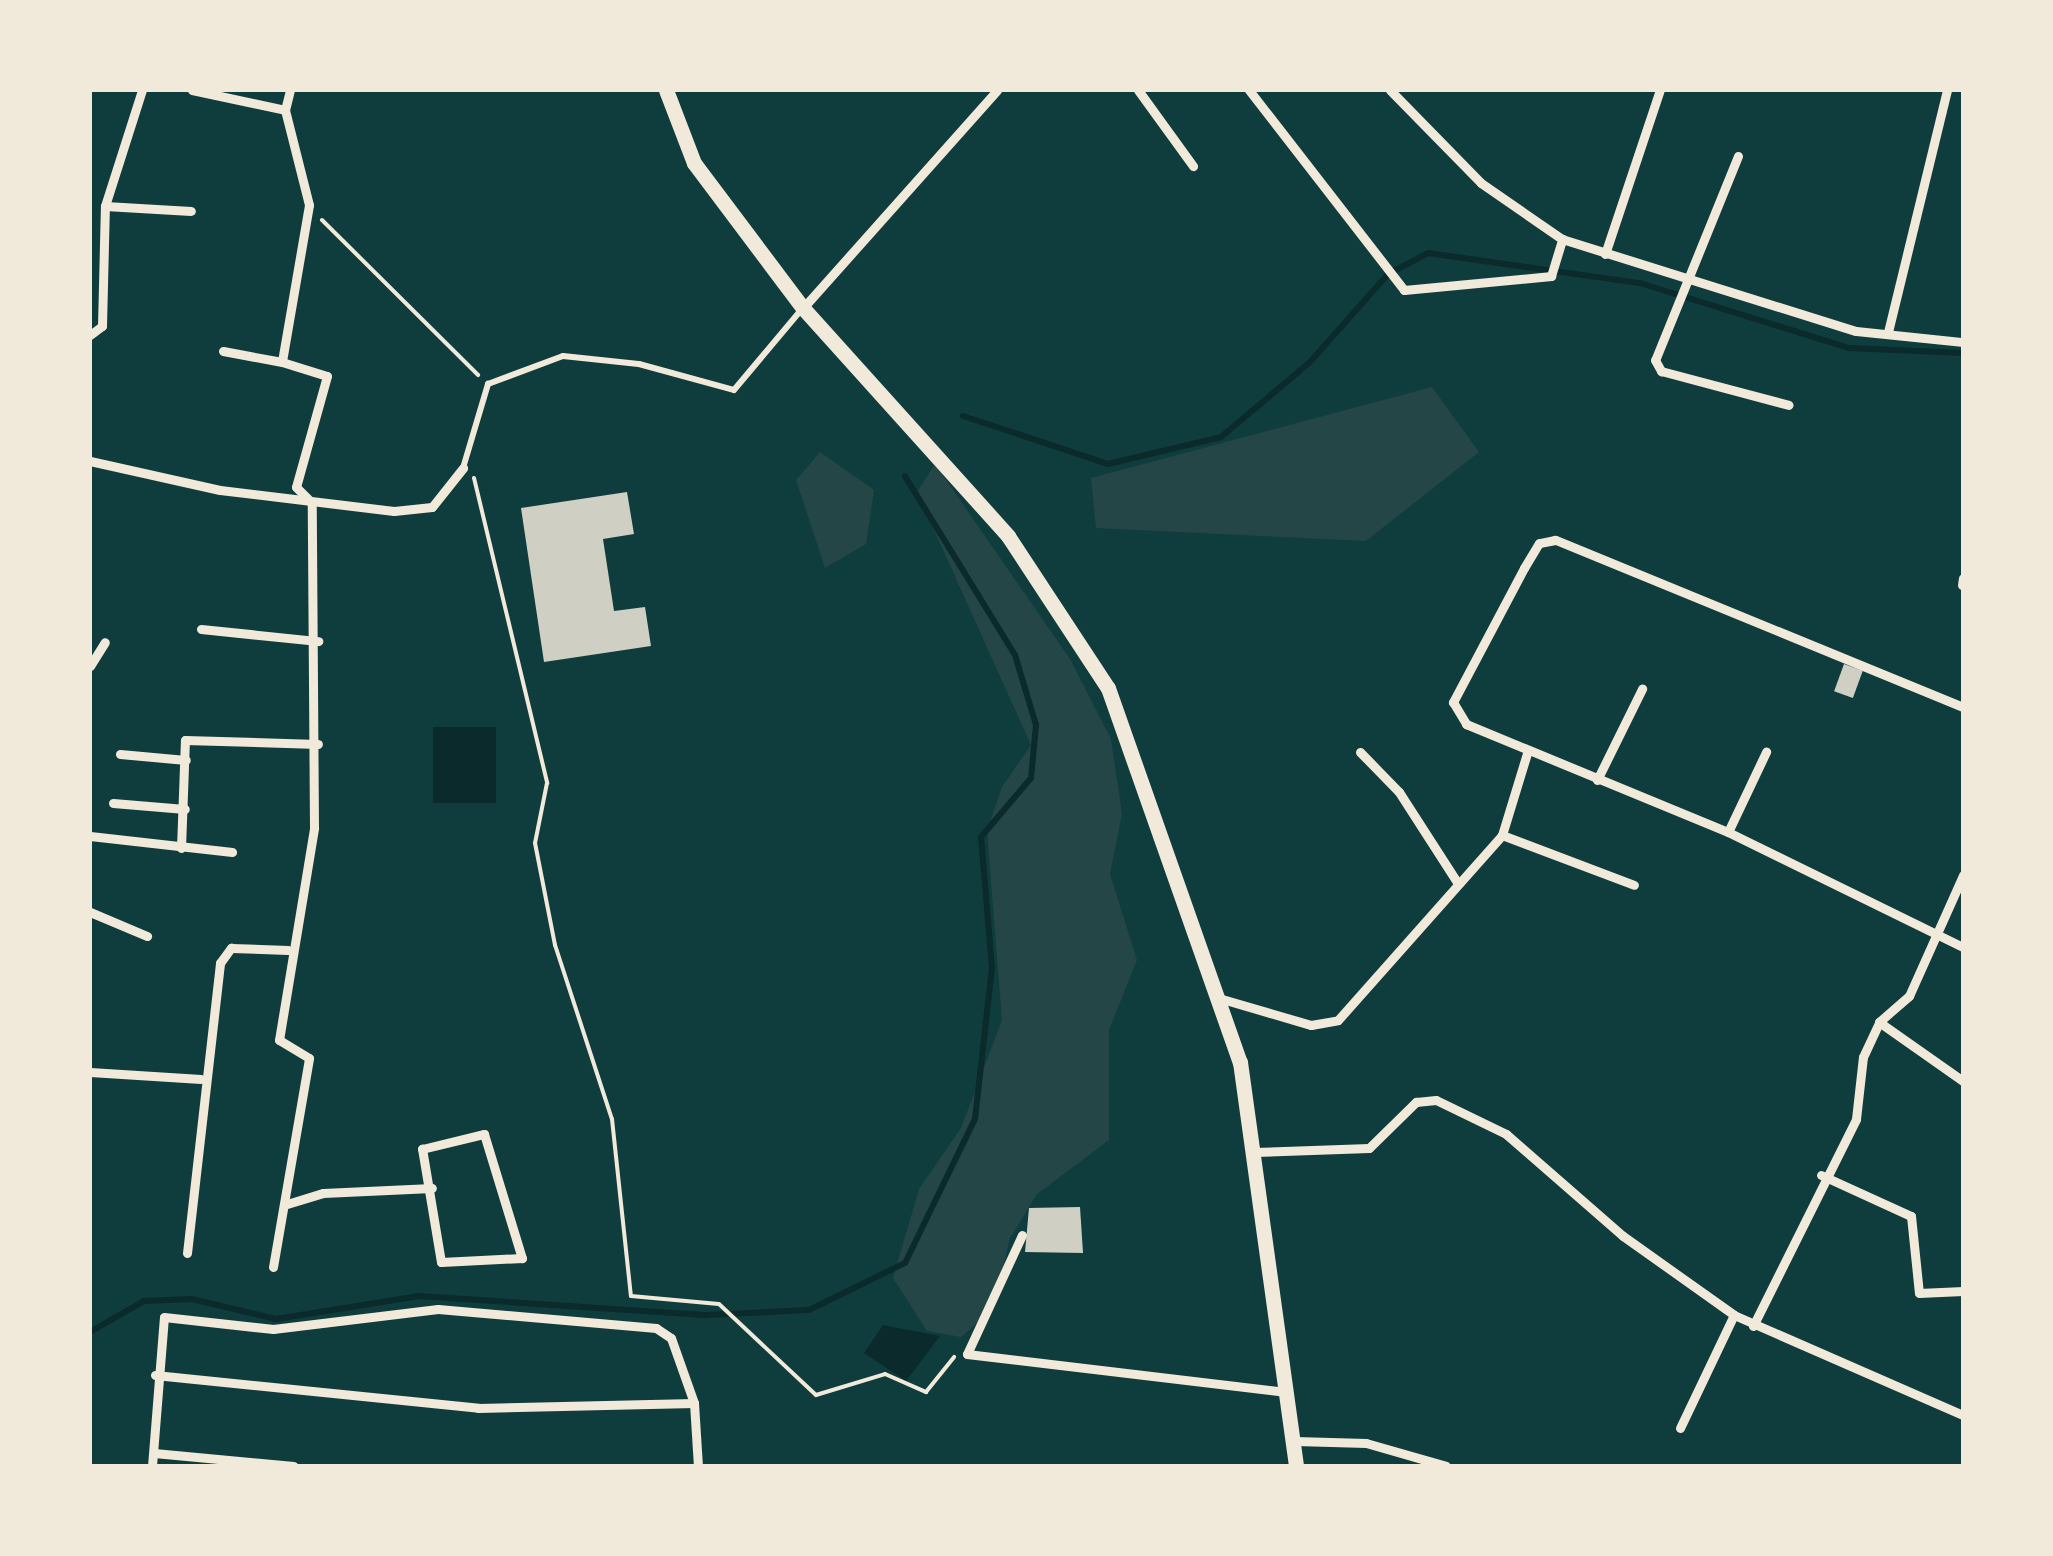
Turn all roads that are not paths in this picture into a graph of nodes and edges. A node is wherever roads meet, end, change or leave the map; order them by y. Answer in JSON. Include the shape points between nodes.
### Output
{"nodes":[{"id":1,"x":142,"y":90,"type":"edge"},
{"id":2,"x":192,"y":90,"type":"edge"},
{"id":3,"x":290,"y":90,"type":"edge"},
{"id":4,"x":666,"y":90,"type":"edge"},
{"id":5,"x":997,"y":90,"type":"edge"},
{"id":6,"x":1138,"y":90,"type":"edge"},
{"id":7,"x":1249,"y":90,"type":"edge"},
{"id":8,"x":1390,"y":90,"type":"edge"},
{"id":9,"x":1660,"y":90,"type":"edge"},
{"id":10,"x":1942,"y":91,"type":"edge"},
{"id":11,"x":284,"y":110,"type":"junction"},
{"id":12,"x":1738,"y":156,"type":"dead end"},
{"id":13,"x":1192,"y":166,"type":"dead end"},
{"id":14,"x":105,"y":206,"type":"junction"},
{"id":15,"x":191,"y":212,"type":"dead end"},
{"id":16,"x":1562,"y":239,"type":"junction"},
{"id":17,"x":1605,"y":254,"type":"junction"},
{"id":18,"x":1687,"y":287,"type":"junction"},
{"id":19,"x":803,"y":308,"type":"junction"},
{"id":20,"x":1888,"y":332,"type":"junction"},
{"id":21,"x":90,"y":335,"type":"edge"},
{"id":22,"x":1963,"y":342,"type":"edge"},
{"id":23,"x":223,"y":351,"type":"dead end"},
{"id":24,"x":282,"y":362,"type":"junction"},
{"id":25,"x":1788,"y":405,"type":"dead end"},
{"id":26,"x":90,"y":461,"type":"edge"},
{"id":27,"x":463,"y":468,"type":"joint"},
{"id":28,"x":312,"y":503,"type":"junction"},
{"id":29,"x":202,"y":630,"type":"dead end"},
{"id":30,"x":318,"y":640,"type":"junction"},
{"id":31,"x":105,"y":642,"type":"dead end"},
{"id":32,"x":90,"y":666,"type":"edge"},
{"id":33,"x":1642,"y":689,"type":"dead end"},
{"id":34,"x":1963,"y":708,"type":"edge"},
{"id":35,"x":318,"y":744,"type":"junction"},
{"id":36,"x":1528,"y":750,"type":"junction"},
{"id":37,"x":1360,"y":752,"type":"dead end"},
{"id":38,"x":1766,"y":752,"type":"dead end"},
{"id":39,"x":120,"y":754,"type":"dead end"},
{"id":40,"x":186,"y":760,"type":"junction"},
{"id":41,"x":1597,"y":780,"type":"junction"},
{"id":42,"x":113,"y":803,"type":"dead end"},
{"id":43,"x":185,"y":809,"type":"junction"},
{"id":44,"x":1728,"y":832,"type":"junction"},
{"id":45,"x":1502,"y":835,"type":"junction"},
{"id":46,"x":90,"y":836,"type":"edge"},
{"id":47,"x":181,"y":848,"type":"junction"},
{"id":48,"x":232,"y":852,"type":"dead end"},
{"id":49,"x":1963,"y":875,"type":"edge"},
{"id":50,"x":1457,"y":882,"type":"junction"},
{"id":51,"x":1634,"y":885,"type":"dead end"},
{"id":52,"x":90,"y":912,"type":"edge"},
{"id":53,"x":1938,"y":934,"type":"junction"},
{"id":54,"x":147,"y":936,"type":"dead end"},
{"id":55,"x":1963,"y":947,"type":"edge"},
{"id":56,"x":288,"y":950,"type":"junction"},
{"id":57,"x":1222,"y":999,"type":"junction"},
{"id":58,"x":1879,"y":1022,"type":"junction"},
{"id":59,"x":90,"y":1072,"type":"edge"},
{"id":60,"x":201,"y":1078,"type":"junction"},
{"id":61,"x":1963,"y":1081,"type":"edge"},
{"id":62,"x":1254,"y":1152,"type":"junction"},
{"id":63,"x":1822,"y":1175,"type":"junction"},
{"id":64,"x":432,"y":1188,"type":"junction"},
{"id":65,"x":288,"y":1204,"type":"junction"},
{"id":66,"x":1022,"y":1236,"type":"dead end"},
{"id":67,"x":188,"y":1252,"type":"dead end"},
{"id":68,"x":274,"y":1267,"type":"dead end"},
{"id":69,"x":1963,"y":1290,"type":"edge"},
{"id":70,"x":1734,"y":1315,"type":"junction"},
{"id":71,"x":1753,"y":1326,"type":"junction"},
{"id":72,"x":155,"y":1376,"type":"junction"},
{"id":73,"x":1291,"y":1392,"type":"junction"},
{"id":74,"x":694,"y":1404,"type":"junction"},
{"id":75,"x":1963,"y":1415,"type":"edge"},
{"id":76,"x":1680,"y":1428,"type":"dead end"},
{"id":77,"x":1295,"y":1441,"type":"junction"},
{"id":78,"x":154,"y":1452,"type":"junction"},
{"id":79,"x":269,"y":1465,"type":"edge"},
{"id":80,"x":152,"y":1466,"type":"edge"},
{"id":81,"x":293,"y":1466,"type":"edge"},
{"id":82,"x":698,"y":1466,"type":"edge"},
{"id":83,"x":1296,"y":1466,"type":"edge"},
{"id":84,"x":1446,"y":1466,"type":"edge"}],
"edges":[{"from":1,"to":14,"type":"street"},
{"from":2,"to":11,"type":"street"},
{"from":3,"to":11,"type":"street"},
{"from":4,"to":19,"type":"main road","via":[[694,163]]},
{"from":5,"to":19,"type":"street"},
{"from":6,"to":13,"type":"street"},
{"from":7,"to":16,"type":"street","via":[[1393,276],[1417,291],[1446,280],[1551,276]]},
{"from":8,"to":16,"type":"street","via":[[1481,183]]},
{"from":9,"to":17,"type":"street"},
{"from":10,"to":20,"type":"street"},
{"from":11,"to":24,"type":"street","via":[[309,205]]},
{"from":12,"to":18,"type":"street"},
{"from":14,"to":15,"type":"street"},
{"from":14,"to":21,"type":"street","via":[[102,326]]},
{"from":16,"to":17,"type":"street"},
{"from":17,"to":18,"type":"street"},
{"from":18,"to":20,"type":"street"},
{"from":18,"to":25,"type":"street","via":[[1656,367]]},
{"from":19,"to":27,"type":"street","via":[[734,390],[638,364],[563,356],[488,384]]},
{"from":19,"to":57,"type":"main road","via":[[1008,536],[1108,688]]},
{"from":20,"to":22,"type":"street"},
{"from":23,"to":24,"type":"street"},
{"from":24,"to":28,"type":"street","via":[[327,376],[296,487]]},
{"from":26,"to":28,"type":"street"},
{"from":27,"to":28,"type":"street","via":[[432,506]]},
{"from":28,"to":30,"type":"street"},
{"from":29,"to":30,"type":"street"},
{"from":30,"to":35,"type":"street"},
{"from":31,"to":32,"type":"street"},
{"from":33,"to":41,"type":"street"},
{"from":34,"to":36,"type":"street","via":[[1882,667],[1546,540],[1454,702],[1466,724]]},
{"from":35,"to":40,"type":"street","via":[[196,734],[185,740]]},
{"from":35,"to":56,"type":"street","via":[[314,828]]},
{"from":36,"to":41,"type":"street"},
{"from":36,"to":45,"type":"street"},
{"from":37,"to":50,"type":"street","via":[[1399,792]]},
{"from":38,"to":44,"type":"street"},
{"from":39,"to":40,"type":"street"},
{"from":40,"to":43,"type":"street"},
{"from":41,"to":44,"type":"street"},
{"from":42,"to":43,"type":"street"},
{"from":43,"to":47,"type":"street"},
{"from":44,"to":53,"type":"street"},
{"from":45,"to":50,"type":"street"},
{"from":45,"to":51,"type":"street"},
{"from":46,"to":47,"type":"street"},
{"from":47,"to":48,"type":"street"},
{"from":49,"to":53,"type":"street"},
{"from":50,"to":57,"type":"street","via":[[1338,1020],[1311,1025]]},
{"from":52,"to":54,"type":"street"},
{"from":53,"to":55,"type":"street"},
{"from":53,"to":58,"type":"street","via":[[1903,1004]]},
{"from":56,"to":60,"type":"street","via":[[223,954]]},
{"from":56,"to":65,"type":"street","via":[[281,1043],[309,1058]]},
{"from":57,"to":62,"type":"main road"},
{"from":58,"to":61,"type":"street"},
{"from":58,"to":63,"type":"street","via":[[1863,1056],[1856,1120]]},
{"from":59,"to":60,"type":"street"},
{"from":60,"to":67,"type":"street"},
{"from":62,"to":70,"type":"street","via":[[1369,1148],[1416,1102],[1436,1100],[1506,1134],[1623,1236]]},
{"from":62,"to":73,"type":"main road"},
{"from":63,"to":69,"type":"street","via":[[1911,1216],[1919,1293]]},
{"from":63,"to":71,"type":"street"},
{"from":64,"to":64,"type":"street","via":[[441,1262],[522,1258],[484,1134],[422,1149]]},
{"from":64,"to":65,"type":"street","via":[[323,1193]]},
{"from":65,"to":68,"type":"street"},
{"from":66,"to":73,"type":"street","via":[[966,1354]]},
{"from":70,"to":71,"type":"street"},
{"from":70,"to":76,"type":"street"},
{"from":71,"to":75,"type":"street"},
{"from":72,"to":74,"type":"street","via":[[478,1408]]},
{"from":72,"to":74,"type":"street","via":[[156,1328],[170,1314],[273,1329],[438,1309],[656,1328],[670,1338]]},
{"from":72,"to":78,"type":"street"},
{"from":73,"to":77,"type":"main road"},
{"from":74,"to":82,"type":"street"},
{"from":77,"to":83,"type":"main road"},
{"from":77,"to":84,"type":"street","via":[[1366,1442]]},
{"from":78,"to":79,"type":"street"},
{"from":78,"to":80,"type":"street"},
{"from":79,"to":81,"type":"street"}]}
